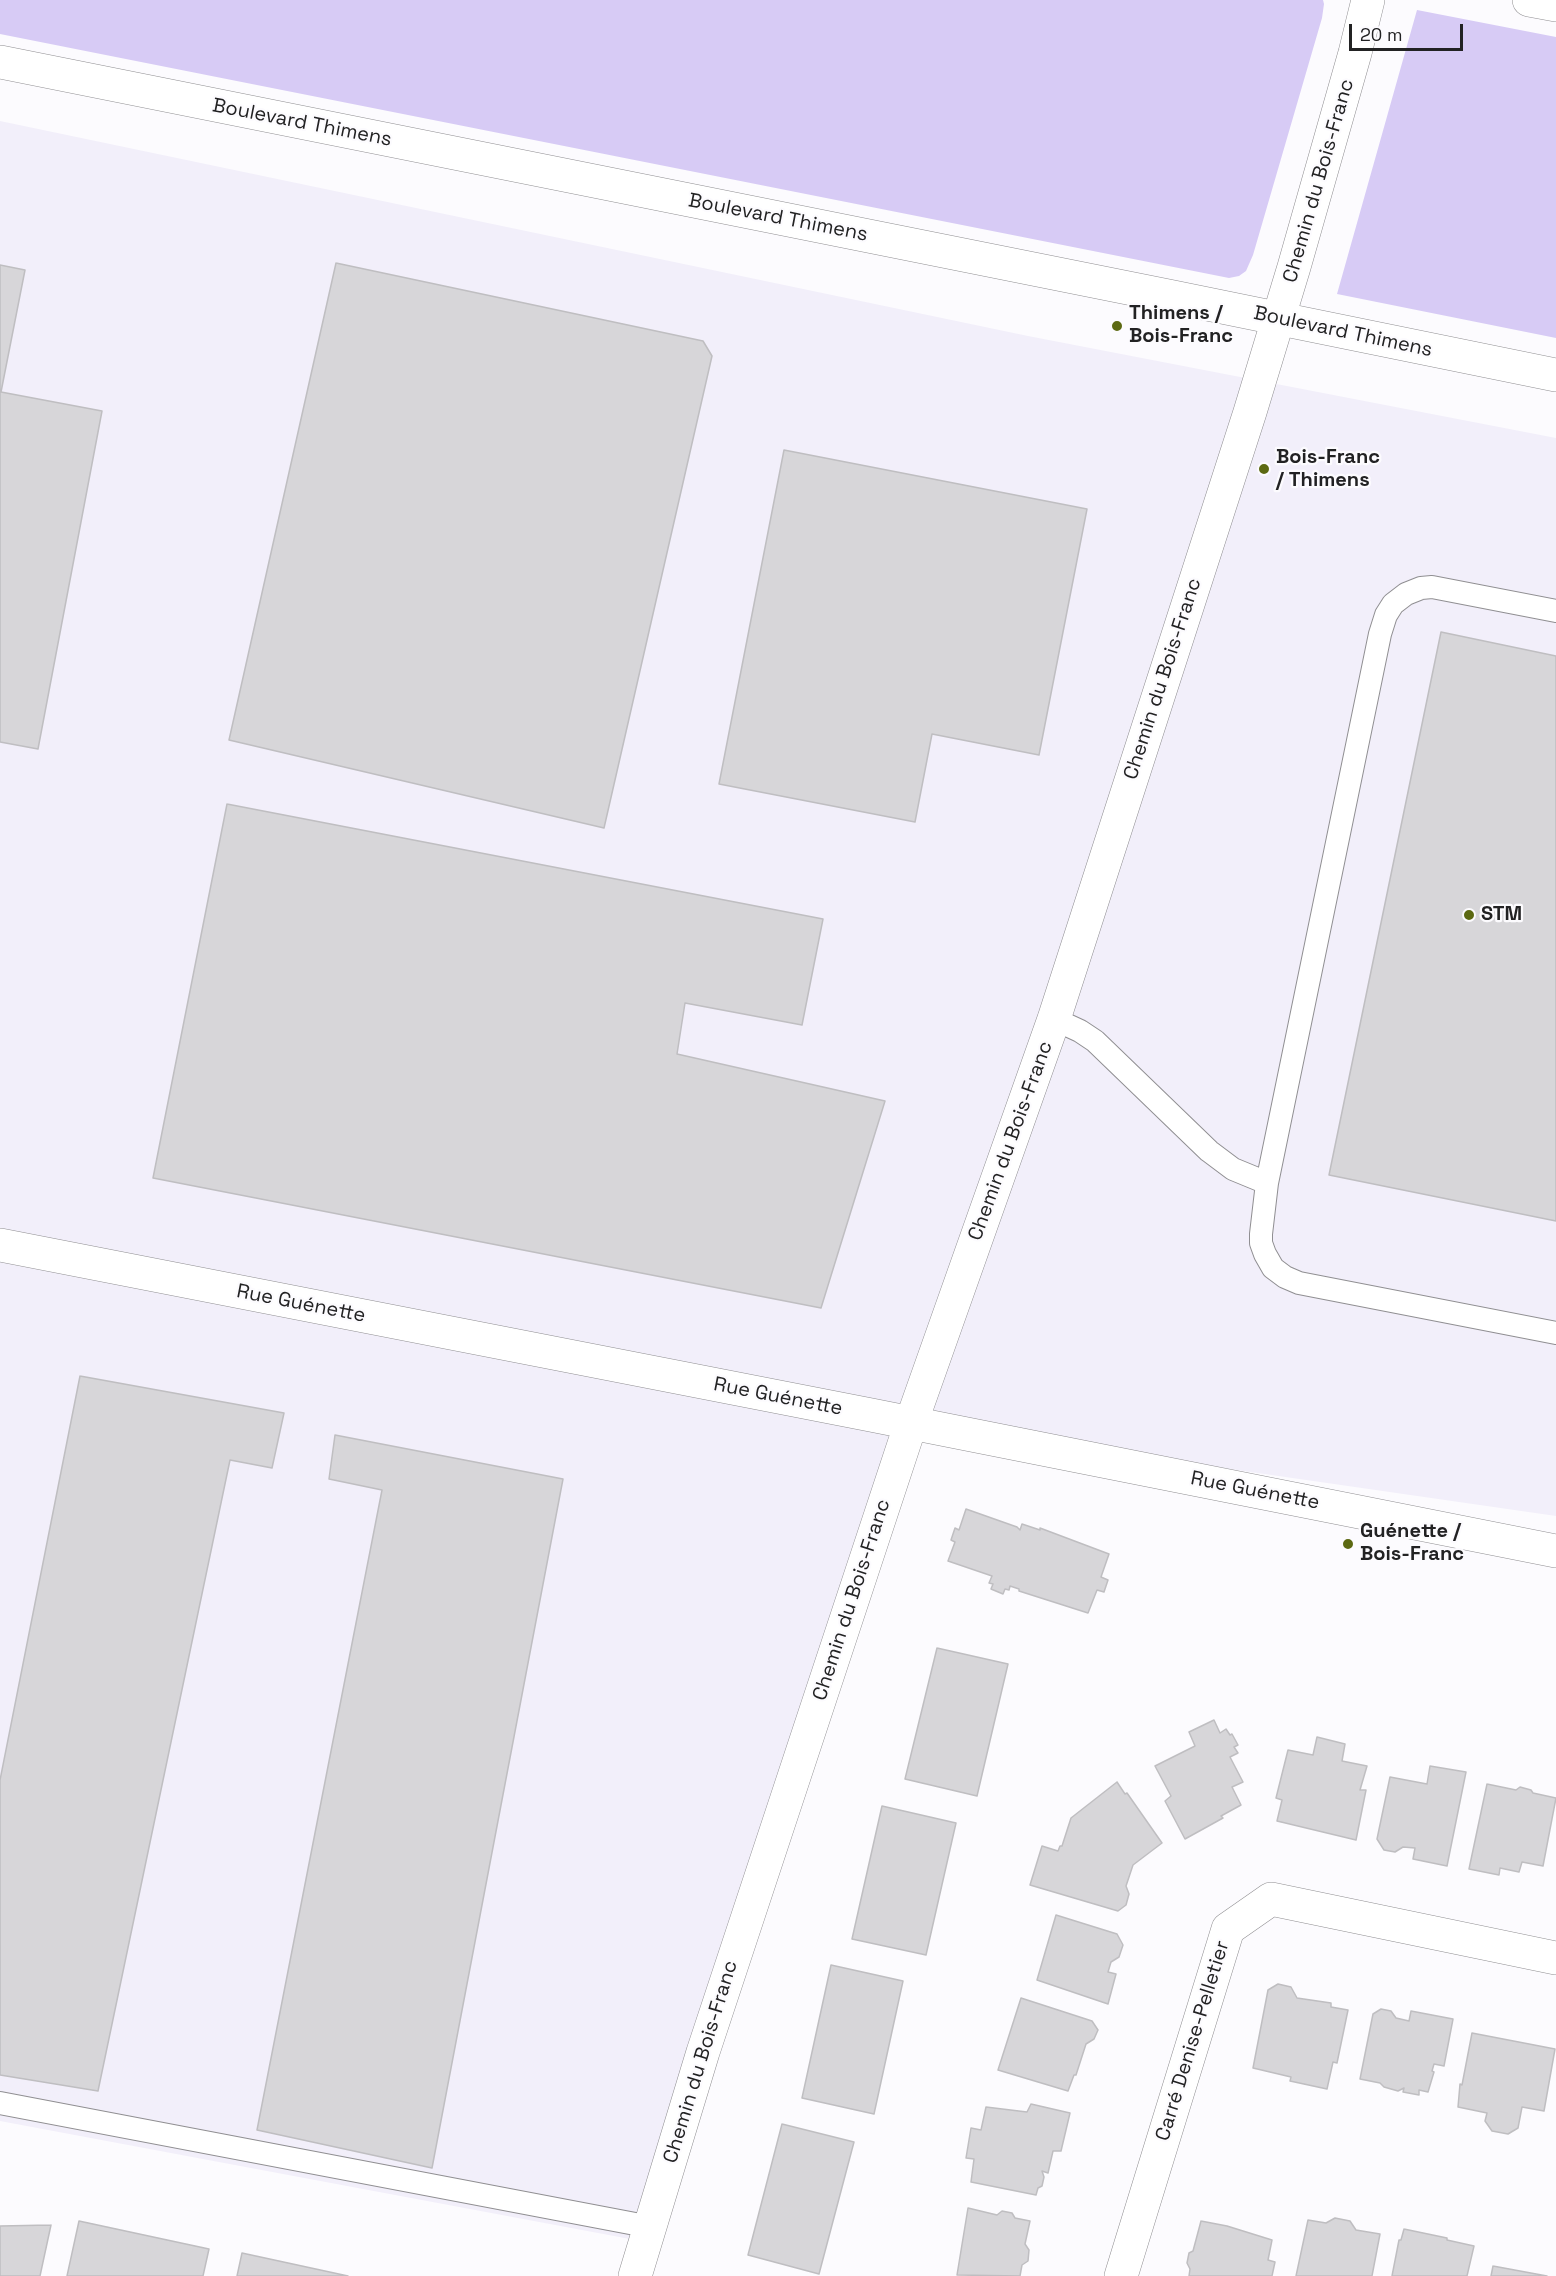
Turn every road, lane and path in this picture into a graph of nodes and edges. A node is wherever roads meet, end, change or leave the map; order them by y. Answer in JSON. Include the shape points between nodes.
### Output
{"nodes":[{"id":1,"x":1368,"y":0,"type":"edge"},
{"id":2,"x":1529,"y":0,"type":"edge"},
{"id":3,"x":1556,"y":5,"type":"edge"},
{"id":4,"x":0,"y":62,"type":"edge"},
{"id":5,"x":1279,"y":319,"type":"junction"},
{"id":6,"x":1556,"y":375,"type":"edge"},
{"id":7,"x":1556,"y":611,"type":"edge"},
{"id":8,"x":1054,"y":1019,"type":"junction"},
{"id":9,"x":1267,"y":1183,"type":"junction"},
{"id":10,"x":0,"y":1245,"type":"edge"},
{"id":11,"x":1556,"y":1333,"type":"edge"},
{"id":12,"x":911,"y":1423,"type":"junction"},
{"id":13,"x":1556,"y":1551,"type":"edge"},
{"id":14,"x":1556,"y":1958,"type":"edge"},
{"id":15,"x":0,"y":2103,"type":"edge"},
{"id":16,"x":651,"y":2227,"type":"junction"},
{"id":17,"x":635,"y":2276,"type":"edge"},
{"id":18,"x":1121,"y":2276,"type":"edge"}],
"edges":[{"from":1,"to":5,"type":"street","name":"Chemin du Bois-Franc"},
{"from":2,"to":3,"type":"street"},
{"from":4,"to":5,"type":"street","name":"Boulevard Thimens"},
{"from":5,"to":6,"type":"street","name":"Boulevard Thimens"},
{"from":5,"to":8,"type":"street","name":"Chemin du Bois-Franc"},
{"from":7,"to":9,"type":"lane","via":[[1432,587],[1406,594],[1386,615]]},
{"from":8,"to":9,"type":"lane","via":[[1095,1041],[1217,1157],[1233,1169]]},
{"from":8,"to":12,"type":"street","name":"Chemin du Bois-Franc"},
{"from":9,"to":11,"type":"lane","via":[[1261,1243],[1273,1268],[1285,1277],[1299,1283]]},
{"from":10,"to":12,"type":"street","name":"Rue Guénette"},
{"from":12,"to":13,"type":"street","name":"Rue Guénette"},
{"from":12,"to":16,"type":"street","name":"Chemin du Bois-Franc","via":[[706,2041]]},
{"from":14,"to":18,"type":"street","name":"Carré Denise-Pelletier","via":[[1271,1899],[1228,1929]]},
{"from":15,"to":16,"type":"lane"},
{"from":16,"to":17,"type":"street","name":"Chemin du Bois-Franc"}]}
